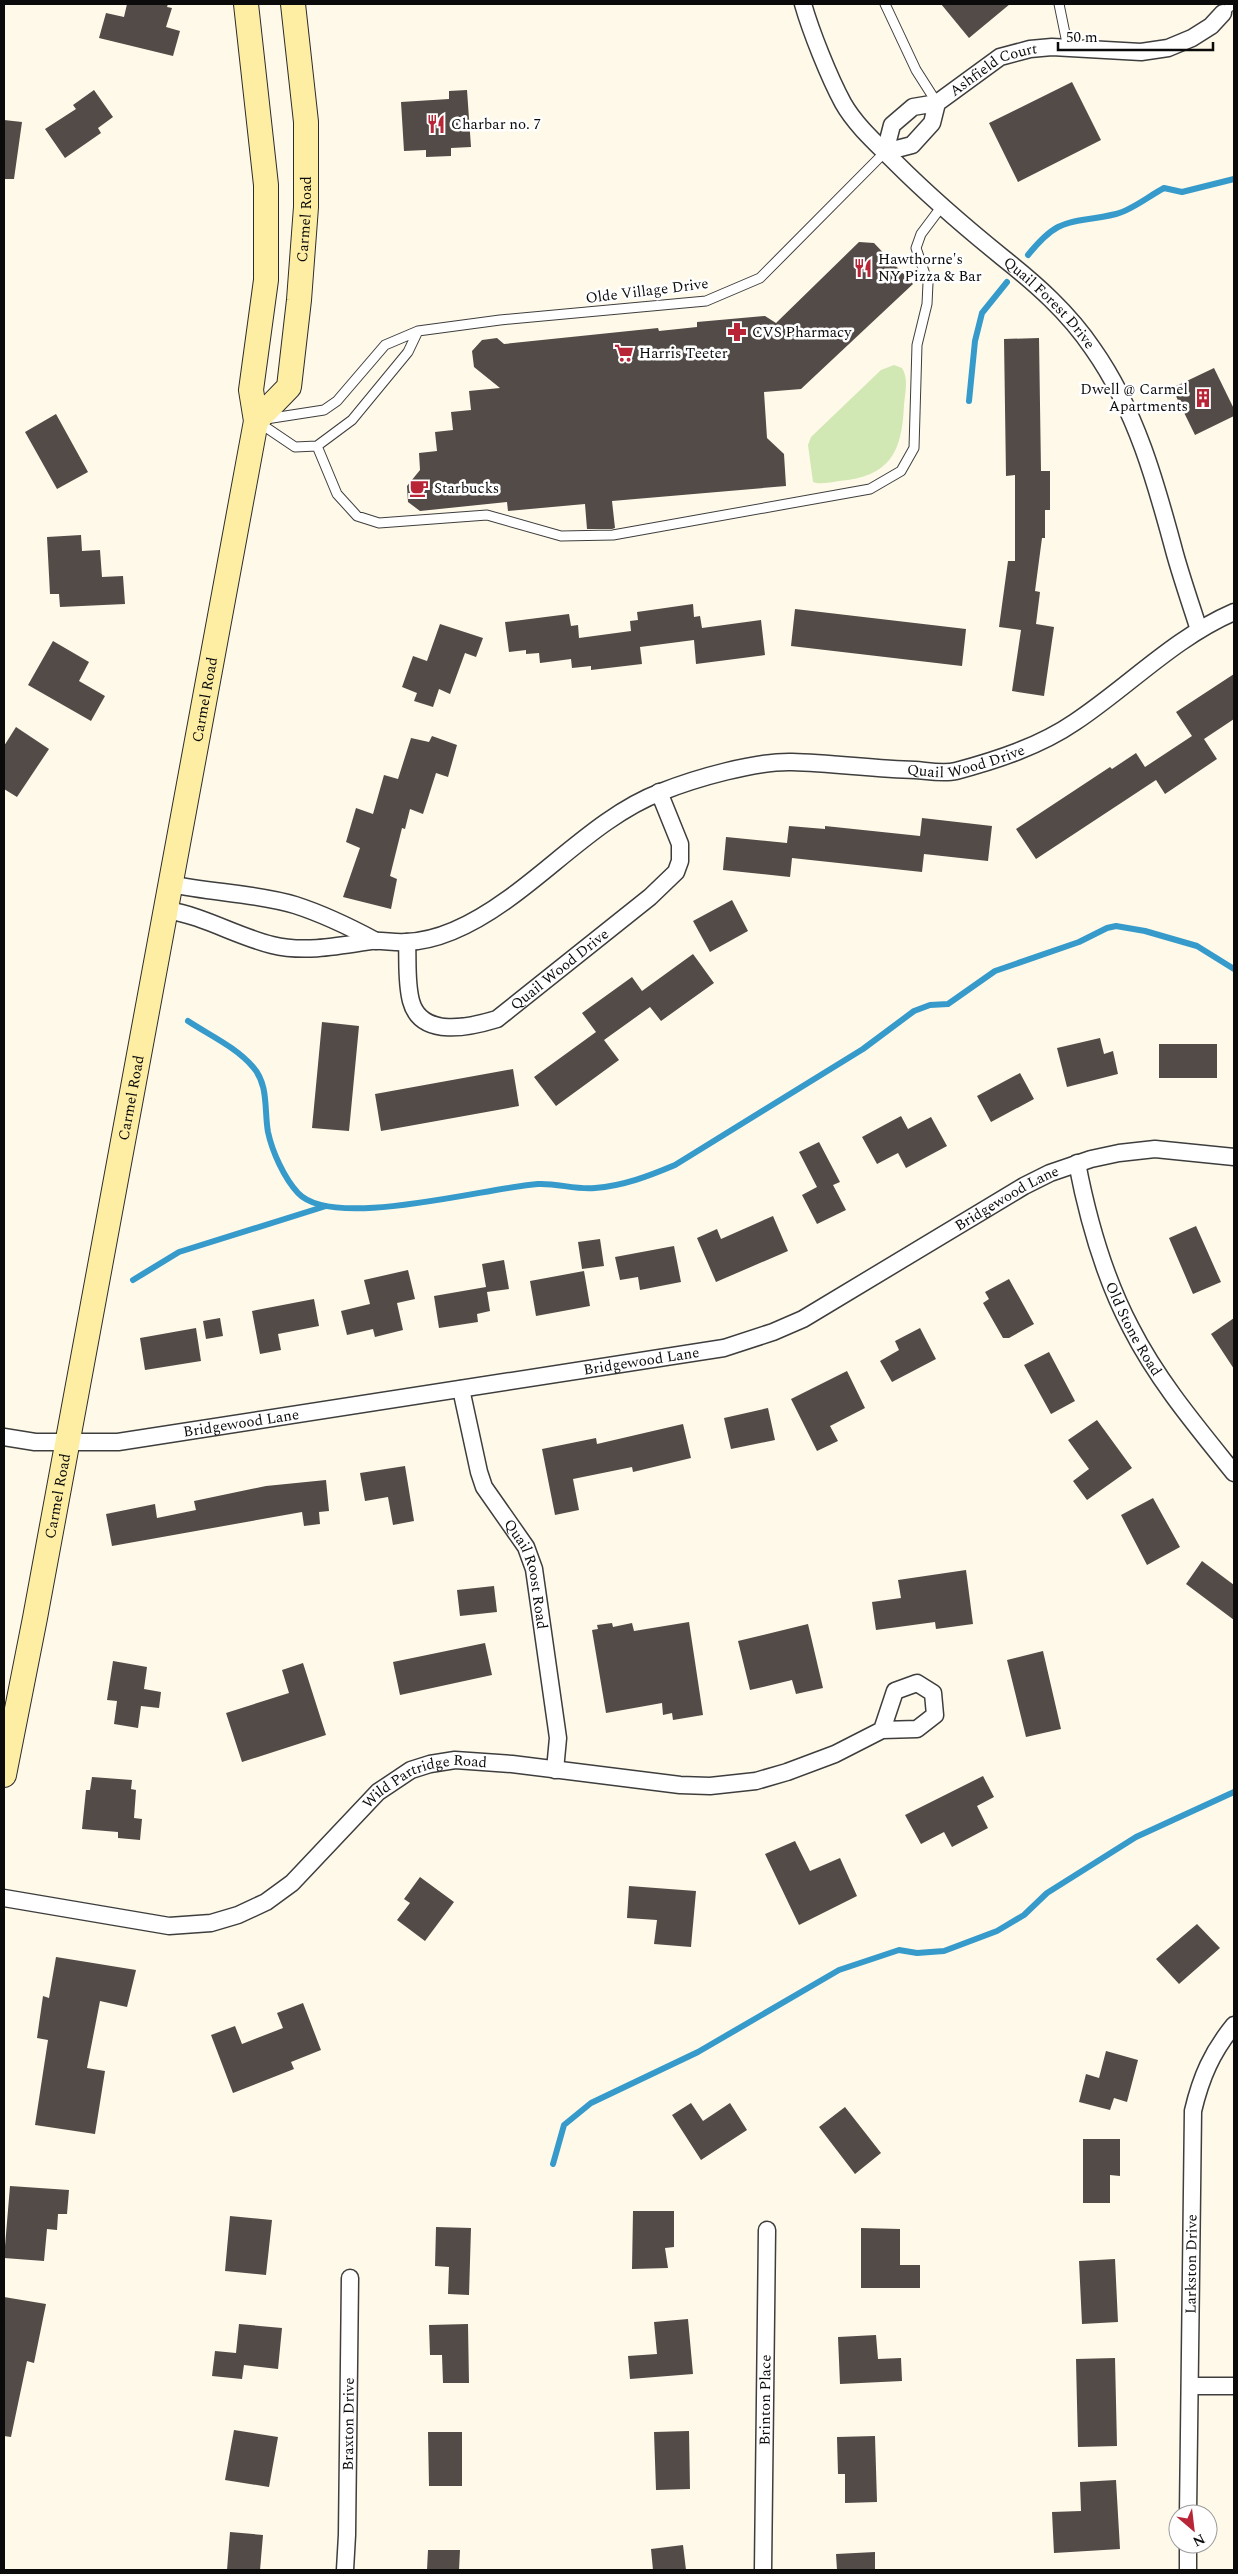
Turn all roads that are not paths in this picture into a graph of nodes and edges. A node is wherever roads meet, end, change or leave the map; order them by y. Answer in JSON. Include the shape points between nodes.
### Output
{"nodes":[{"id":1,"x":246,"y":4,"type":"edge"},
{"id":2,"x":293,"y":4,"type":"edge"},
{"id":3,"x":803,"y":4,"type":"edge"},
{"id":4,"x":885,"y":4,"type":"edge"},
{"id":5,"x":1059,"y":4,"type":"edge"},
{"id":6,"x":1226,"y":7,"type":"edge"},
{"id":7,"x":1068,"y":48,"type":"junction"},
{"id":8,"x":937,"y":103,"type":"junction"},
{"id":9,"x":885,"y":152,"type":"junction"},
{"id":10,"x":942,"y":206,"type":"junction"},
{"id":11,"x":418,"y":331,"type":"junction"},
{"id":12,"x":256,"y":421,"type":"junction"},
{"id":13,"x":317,"y":446,"type":"junction"},
{"id":14,"x":1234,"y":612,"type":"edge"},
{"id":15,"x":1200,"y":630,"type":"junction"},
{"id":16,"x":659,"y":792,"type":"junction"},
{"id":17,"x":171,"y":884,"type":"junction"},
{"id":18,"x":167,"y":910,"type":"junction"},
{"id":19,"x":376,"y":941,"type":"junction"},
{"id":20,"x":408,"y":942,"type":"junction"},
{"id":21,"x":1234,"y":1157,"type":"edge"},
{"id":22,"x":1077,"y":1163,"type":"junction"},
{"id":23,"x":461,"y":1390,"type":"junction"},
{"id":24,"x":4,"y":1437,"type":"edge"},
{"id":25,"x":67,"y":1443,"type":"junction"},
{"id":26,"x":1234,"y":1473,"type":"edge"},
{"id":27,"x":882,"y":1730,"type":"dead end"},
{"id":28,"x":555,"y":1770,"type":"junction"},
{"id":29,"x":4,"y":1775,"type":"edge"},
{"id":30,"x":4,"y":1898,"type":"edge"},
{"id":31,"x":1234,"y":2025,"type":"edge"},
{"id":32,"x":767,"y":2230,"type":"dead end"},
{"id":33,"x":350,"y":2278,"type":"dead end"},
{"id":34,"x":1190,"y":2386,"type":"junction"},
{"id":35,"x":1234,"y":2386,"type":"edge"},
{"id":36,"x":1188,"y":2504,"type":"edge"},
{"id":37,"x":1188,"y":2554,"type":"edge"},
{"id":38,"x":344,"y":2570,"type":"edge"},
{"id":39,"x":763,"y":2570,"type":"edge"},
{"id":40,"x":1188,"y":2570,"type":"edge"}],
"edges":[{"from":1,"to":12,"type":"main road","name":"Carmel Road","via":[[266,186],[266,280],[251,390]]},
{"from":2,"to":12,"type":"main road","name":"Carmel Road","via":[[306,122],[306,207],[299,300],[289,387]]},
{"from":3,"to":9,"type":"street","name":"Quail Forest Drive","via":[[844,104]]},
{"from":4,"to":8,"type":"lane","via":[[916,70]]},
{"from":5,"to":7,"type":"lane"},
{"from":6,"to":7,"type":"street","name":"Ashfield Court","via":[[1211,26],[1168,48],[1142,52]]},
{"from":7,"to":8,"type":"street","name":"Ashfield Court","via":[[1030,49],[1000,57]]},
{"from":8,"to":9,"type":"street","name":"Ashfield Court","via":[[932,124],[912,145]]},
{"from":8,"to":9,"type":"street","name":"Ashfield Court","via":[[913,107],[892,125]]},
{"from":9,"to":10,"type":"street","name":"Quail Forest Drive"},
{"from":9,"to":11,"type":"lane","name":"Olde Village Drive","via":[[760,278],[706,301]]},
{"from":10,"to":13,"type":"lane","via":[[916,248],[928,283],[927,304],[917,345],[914,448],[901,471],[870,489],[613,535],[560,536],[487,515],[379,522],[357,516],[336,494]]},
{"from":10,"to":15,"type":"street","name":"Quail Forest Drive","via":[[1028,277],[1063,311],[1094,349],[1141,441]]},
{"from":11,"to":12,"type":"lane","name":"Olde Village Drive","via":[[384,345],[337,401],[324,410]]},
{"from":11,"to":13,"type":"lane","via":[[408,352],[352,420]]},
{"from":12,"to":13,"type":"lane","via":[[295,447]]},
{"from":12,"to":17,"type":"main road","name":"Carmel Road"},
{"from":14,"to":15,"type":"street","name":"Quail Wood Drive"},
{"from":15,"to":16,"type":"street","name":"Quail Wood Drive","via":[[1136,674],[1076,722],[1030,746],[983,763],[952,772],[790,762],[709,777]]},
{"from":16,"to":20,"type":"street","name":"Quail Wood Drive","via":[[615,817],[506,901],[466,925]]},
{"from":16,"to":20,"type":"street","name":"Quail Wood Drive","via":[[680,844],[680,862],[676,872],[650,897],[496,1019],[477,1025],[442,1028],[419,1015],[411,1003]]},
{"from":17,"to":18,"type":"main road","name":"Carmel Road"},
{"from":17,"to":19,"type":"street","name":"Quail Wood Drive","via":[[295,905],[344,924]]},
{"from":18,"to":19,"type":"street","name":"Quail Wood Drive","via":[[188,913],[249,939],[276,946],[330,948]]},
{"from":18,"to":25,"type":"main road","name":"Carmel Road"},
{"from":19,"to":20,"type":"street","name":"Quail Wood Drive"},
{"from":21,"to":22,"type":"street","name":"Bridgewood Lane","via":[[1155,1149]]},
{"from":22,"to":23,"type":"street","name":"Bridgewood Lane","via":[[1024,1186],[803,1319],[772,1332],[724,1348]]},
{"from":22,"to":26,"type":"street","name":"Old Stone Road","via":[[1101,1257],[1131,1329],[1161,1379]]},
{"from":23,"to":25,"type":"street","name":"Bridgewood Lane","via":[[118,1442]]},
{"from":23,"to":28,"type":"street","name":"Quail Roost Road","via":[[478,1472],[500,1513],[526,1547],[534,1569],[558,1738]]},
{"from":24,"to":25,"type":"street","name":"Bridgewood Lane"},
{"from":25,"to":29,"type":"main road","name":"Carmel Road"},
{"from":27,"to":28,"type":"street","name":"Wild Partridge Road","via":[[836,1754],[756,1781],[710,1786],[680,1785]]},
{"from":28,"to":30,"type":"street","name":"Wild Partridge Road","via":[[455,1760],[411,1770],[378,1792],[292,1883],[266,1902],[211,1923],[169,1926]]},
{"from":31,"to":34,"type":"street","name":"Larkston Drive","via":[[1209,2060],[1193,2110]]},
{"from":32,"to":39,"type":"street","name":"Brinton Place"},
{"from":33,"to":38,"type":"street","name":"Braxton Drive"},
{"from":34,"to":35,"type":"street"},
{"from":34,"to":36,"type":"street","name":"Larkston Drive"},
{"from":37,"to":40,"type":"street"}]}
